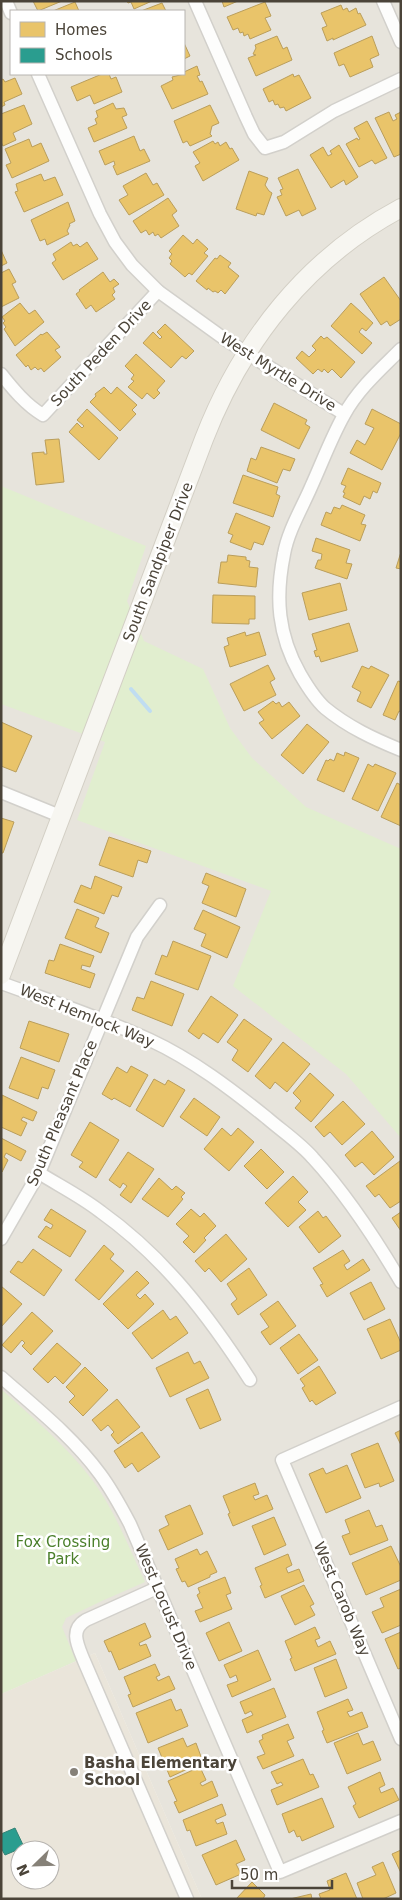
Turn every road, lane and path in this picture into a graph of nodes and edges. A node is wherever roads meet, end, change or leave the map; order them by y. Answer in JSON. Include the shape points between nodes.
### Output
{"nodes":[{"id":1,"x":195,"y":1,"type":"edge"},
{"id":2,"x":383,"y":1,"type":"edge"},
{"id":3,"x":401,"y":42,"type":"edge"},
{"id":4,"x":38,"y":75,"type":"edge"},
{"id":5,"x":401,"y":78,"type":"edge"},
{"id":6,"x":401,"y":208,"type":"edge"},
{"id":7,"x":158,"y":292,"type":"junction"},
{"id":8,"x":401,"y":349,"type":"edge"},
{"id":9,"x":245,"y":353,"type":"junction"},
{"id":10,"x":1,"y":374,"type":"edge"},
{"id":11,"x":344,"y":414,"type":"junction"},
{"id":12,"x":401,"y":750,"type":"edge"},
{"id":13,"x":1,"y":792,"type":"edge"},
{"id":14,"x":60,"y":816,"type":"junction"},
{"id":15,"x":160,"y":905,"type":"dead end"},
{"id":16,"x":1,"y":975,"type":"edge"},
{"id":17,"x":1,"y":983,"type":"edge"},
{"id":18,"x":102,"y":1020,"type":"junction"},
{"id":19,"x":39,"y":1174,"type":"junction"},
{"id":20,"x":1,"y":1239,"type":"edge"},
{"id":21,"x":401,"y":1282,"type":"edge"},
{"id":22,"x":1,"y":1377,"type":"edge"},
{"id":23,"x":250,"y":1380,"type":"dead end"},
{"id":24,"x":401,"y":1407,"type":"edge"},
{"id":25,"x":157,"y":1588,"type":"junction"},
{"id":26,"x":401,"y":1739,"type":"edge"},
{"id":27,"x":401,"y":1821,"type":"edge"},
{"id":28,"x":187,"y":1899,"type":"edge"}],
"edges":[{"from":1,"to":5,"type":"street","via":[[254,134],[265,148],[284,142],[334,111]]},
{"from":2,"to":3,"type":"street"},
{"from":4,"to":7,"type":"street","name":"West Myrtle Drive","via":[[107,228],[132,265]]},
{"from":6,"to":9,"type":"street","name":"South Sandpiper Drive","via":[[331,255],[284,302]]},
{"from":7,"to":9,"type":"street","name":"West Myrtle Drive"},
{"from":7,"to":10,"type":"street","name":"South Peden Drive","via":[[43,415]]},
{"from":8,"to":11,"type":"street","via":[[362,388]]},
{"from":9,"to":11,"type":"street","name":"West Myrtle Drive"},
{"from":9,"to":14,"type":"street","name":"South Sandpiper Drive","via":[[216,408]]},
{"from":11,"to":12,"type":"street","name":"West Myrtle Drive","via":[[284,552],[279,592],[283,636],[307,687],[324,706],[346,724]]},
{"from":13,"to":14,"type":"street"},
{"from":14,"to":16,"type":"street","name":"South Sandpiper Drive"},
{"from":15,"to":18,"type":"street","name":"South Pleasant Place","via":[[137,937]]},
{"from":17,"to":18,"type":"street","name":"West Hemlock Way"},
{"from":18,"to":19,"type":"street","name":"South Pleasant Place"},
{"from":18,"to":21,"type":"street","name":"West Hemlock Way","via":[[152,1041],[199,1068],[234,1092],[312,1156],[380,1247]]},
{"from":19,"to":20,"type":"street","name":"South Pleasant Place"},
{"from":19,"to":23,"type":"street","via":[[101,1211],[168,1269],[216,1329]]},
{"from":22,"to":25,"type":"street","name":"West Locust Drive","via":[[60,1430],[100,1473],[130,1524]]},
{"from":24,"to":26,"type":"street","name":"West Carob Way","via":[[282,1460]]},
{"from":25,"to":27,"type":"street","name":"West Locust Drive","via":[[280,1872]]},
{"from":25,"to":28,"type":"street","via":[[86,1620],[76,1629],[76,1637]]}]}
